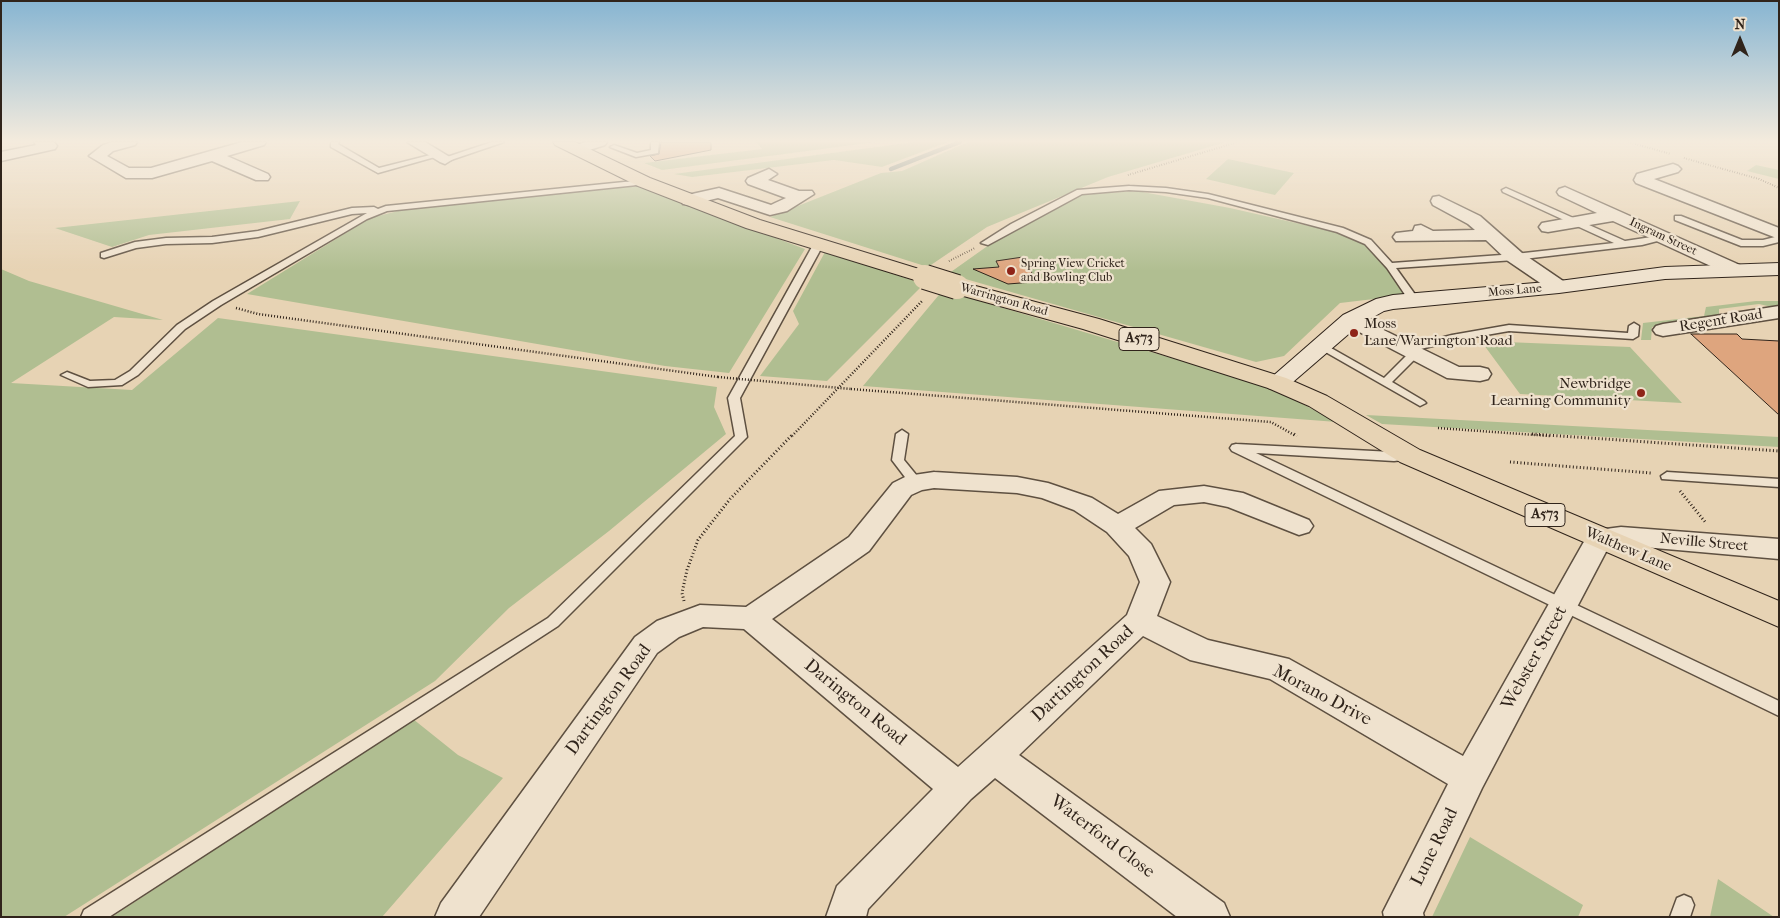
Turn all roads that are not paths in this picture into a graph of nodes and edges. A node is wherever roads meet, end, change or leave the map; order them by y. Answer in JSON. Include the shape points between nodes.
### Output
{"nodes":[{"id":1,"x":616,"y":185,"type":"edge"},
{"id":2,"x":651,"y":185,"type":"edge"},
{"id":3,"x":767,"y":185,"type":"edge"},
{"id":4,"x":1654,"y":185,"type":"edge"},
{"id":5,"x":1506,"y":190,"type":"dead end"},
{"id":6,"x":1565,"y":192,"type":"dead end"},
{"id":7,"x":689,"y":200,"type":"junction"},
{"id":8,"x":1439,"y":201,"type":"dead end"},
{"id":9,"x":386,"y":208,"type":"junction"},
{"id":10,"x":1616,"y":215,"type":"junction"},
{"id":11,"x":1678,"y":218,"type":"dead end"},
{"id":12,"x":1576,"y":222,"type":"junction"},
{"id":13,"x":1548,"y":227,"type":"dead end"},
{"id":14,"x":1779,"y":234,"type":"edge"},
{"id":15,"x":1491,"y":235,"type":"junction"},
{"id":16,"x":1402,"y":237,"type":"dead end"},
{"id":17,"x":1664,"y":238,"type":"junction"},
{"id":18,"x":1779,"y":239,"type":"edge"},
{"id":19,"x":985,"y":243,"type":"road end"},
{"id":20,"x":1624,"y":244,"type":"junction"},
{"id":21,"x":818,"y":245,"type":"junction"},
{"id":22,"x":104,"y":256,"type":"dead end"},
{"id":23,"x":1515,"y":257,"type":"junction"},
{"id":24,"x":1390,"y":266,"type":"junction"},
{"id":25,"x":1779,"y":269,"type":"edge"},
{"id":26,"x":1735,"y":270,"type":"junction"},
{"id":27,"x":1559,"y":286,"type":"junction"},
{"id":28,"x":1414,"y":300,"type":"junction"},
{"id":29,"x":1779,"y":312,"type":"edge"},
{"id":30,"x":1351,"y":320,"type":"junction"},
{"id":31,"x":1634,"y":326,"type":"dead end"},
{"id":32,"x":1663,"y":330,"type":"dead end"},
{"id":33,"x":1320,"y":346,"type":"junction"},
{"id":34,"x":1412,"y":351,"type":"junction"},
{"id":35,"x":1480,"y":374,"type":"dead end"},
{"id":36,"x":67,"y":375,"type":"dead end"},
{"id":37,"x":1277,"y":383,"type":"junction"},
{"id":38,"x":1385,"y":383,"type":"junction"},
{"id":39,"x":1318,"y":401,"type":"joint"},
{"id":40,"x":1420,"y":402,"type":"dead end"},
{"id":41,"x":902,"y":434,"type":"dead end"},
{"id":42,"x":1410,"y":456,"type":"junction"},
{"id":43,"x":1668,"y":476,"type":"road end"},
{"id":44,"x":916,"y":482,"type":"junction"},
{"id":45,"x":1779,"y":483,"type":"edge"},
{"id":46,"x":1117,"y":526,"type":"junction"},
{"id":47,"x":1299,"y":526,"type":"dead end"},
{"id":48,"x":1600,"y":538,"type":"junction"},
{"id":49,"x":1779,"y":549,"type":"edge"},
{"id":50,"x":1563,"y":607,"type":"junction"},
{"id":51,"x":1779,"y":615,"type":"edge"},
{"id":52,"x":751,"y":618,"type":"junction"},
{"id":53,"x":1140,"y":621,"type":"junction"},
{"id":54,"x":1779,"y":709,"type":"edge"},
{"id":55,"x":994,"y":757,"type":"junction"},
{"id":56,"x":1469,"y":778,"type":"junction"},
{"id":57,"x":958,"y":788,"type":"junction"},
{"id":58,"x":91,"y":917,"type":"edge"},
{"id":59,"x":455,"y":917,"type":"edge"},
{"id":60,"x":846,"y":917,"type":"edge"},
{"id":61,"x":1210,"y":917,"type":"edge"},
{"id":62,"x":1404,"y":917,"type":"edge"}],
"edges":[{"from":1,"to":9,"type":"lane"},
{"from":2,"to":7,"type":"main road","name":"Warrington Road","number":"A573"},
{"from":3,"to":7,"type":"street","via":[[803,195],[770,210],[719,193]]},
{"from":4,"to":14,"type":"street"},
{"from":5,"to":12,"type":"lane"},
{"from":6,"to":10,"type":"street","name":"Ingram Street"},
{"from":7,"to":21,"type":"main road","name":"Warrington Road","number":"A573"},
{"from":8,"to":15,"type":"street","via":[[1474,220]]},
{"from":9,"to":22,"type":"lane","via":[[352,211],[258,234],[135,245]]},
{"from":9,"to":36,"type":"lane","via":[[364,217],[180,327],[134,373],[118,383],[88,384]]},
{"from":10,"to":12,"type":"street"},
{"from":10,"to":17,"type":"street","name":"Ingram Street"},
{"from":11,"to":18,"type":"lane","via":[[1742,243]]},
{"from":12,"to":13,"type":"street"},
{"from":12,"to":20,"type":"lane"},
{"from":15,"to":16,"type":"street","via":[[1425,233]]},
{"from":15,"to":23,"type":"street"},
{"from":17,"to":20,"type":"lane"},
{"from":17,"to":26,"type":"street","name":"Ingram Street"},
{"from":19,"to":24,"type":"lane","via":[[1080,192],[1130,188],[1166,190],[1208,196],[1340,230],[1368,242]]},
{"from":20,"to":23,"type":"lane"},
{"from":21,"to":37,"type":"main road","name":"Warrington Road","number":"A573","bridge":true,"via":[[926,287],[957,286]]},
{"from":21,"to":58,"type":"lane","via":[[734,398],[742,437],[553,622]]},
{"from":23,"to":24,"type":"lane"},
{"from":23,"to":27,"type":"street"},
{"from":24,"to":28,"type":"lane"},
{"from":25,"to":26,"type":"street","name":"Moss Lane"},
{"from":26,"to":27,"type":"street","name":"Moss Lane","via":[[1665,273]]},
{"from":27,"to":28,"type":"street","name":"Moss Lane"},
{"from":28,"to":30,"type":"street","name":"Moss Lane","via":[[1376,306]]},
{"from":29,"to":32,"type":"street","name":"Regent Road"},
{"from":30,"to":33,"type":"street","name":"Moss Lane"},
{"from":30,"to":34,"type":"street"},
{"from":31,"to":34,"type":"lane","via":[[1633,336],[1509,328],[1452,338]]},
{"from":33,"to":37,"type":"street","name":"Moss Lane"},
{"from":33,"to":38,"type":"lane"},
{"from":34,"to":35,"type":"street","via":[[1455,372]]},
{"from":34,"to":38,"type":"lane"},
{"from":37,"to":39,"type":"main road","name":"Warrington Road","number":"A573"},
{"from":38,"to":40,"type":"lane"},
{"from":39,"to":42,"type":"main road","name":"Walthew Lane","number":"A573"},
{"from":41,"to":44,"type":"lane","via":[[898,460]]},
{"from":42,"to":48,"type":"main road","name":"Walthew Lane","number":"A573"},
{"from":42,"to":50,"type":"lane","via":[[1236,448]]},
{"from":43,"to":45,"type":"lane"},
{"from":44,"to":46,"type":"street","name":"Dartington Road","via":[[934,480],[1017,485],[1048,491],[1083,504]]},
{"from":44,"to":52,"type":"street","via":[[902,489],[859,544]]},
{"from":46,"to":47,"type":"street","via":[[1168,497],[1204,494],[1234,499]]},
{"from":46,"to":53,"type":"street","name":"Dartington Road","via":[[1141,551],[1155,582]]},
{"from":48,"to":49,"type":"street","name":"Neville Street","via":[[1621,536]]},
{"from":48,"to":50,"type":"street","name":"Webster Street"},
{"from":48,"to":51,"type":"main road","name":"Walthew Lane","number":"A573"},
{"from":50,"to":54,"type":"lane"},
{"from":50,"to":56,"type":"street","name":"Webster Street"},
{"from":52,"to":57,"type":"street","name":"Darington Road"},
{"from":52,"to":59,"type":"street","name":"Dartington Road","via":[[700,616],[668,629],[646,645]]},
{"from":53,"to":55,"type":"street","name":"Dartington Road"},
{"from":53,"to":56,"type":"street","name":"Morano Drive","via":[[1201,650],[1278,668]]},
{"from":55,"to":57,"type":"street","name":"Dartington Road"},
{"from":55,"to":61,"type":"street","name":"Waterford Close"},
{"from":56,"to":62,"type":"street","name":"Lune Road","via":[[1403,912]]},
{"from":57,"to":60,"type":"street","name":"Dartington Road","via":[[851,899]]}]}
